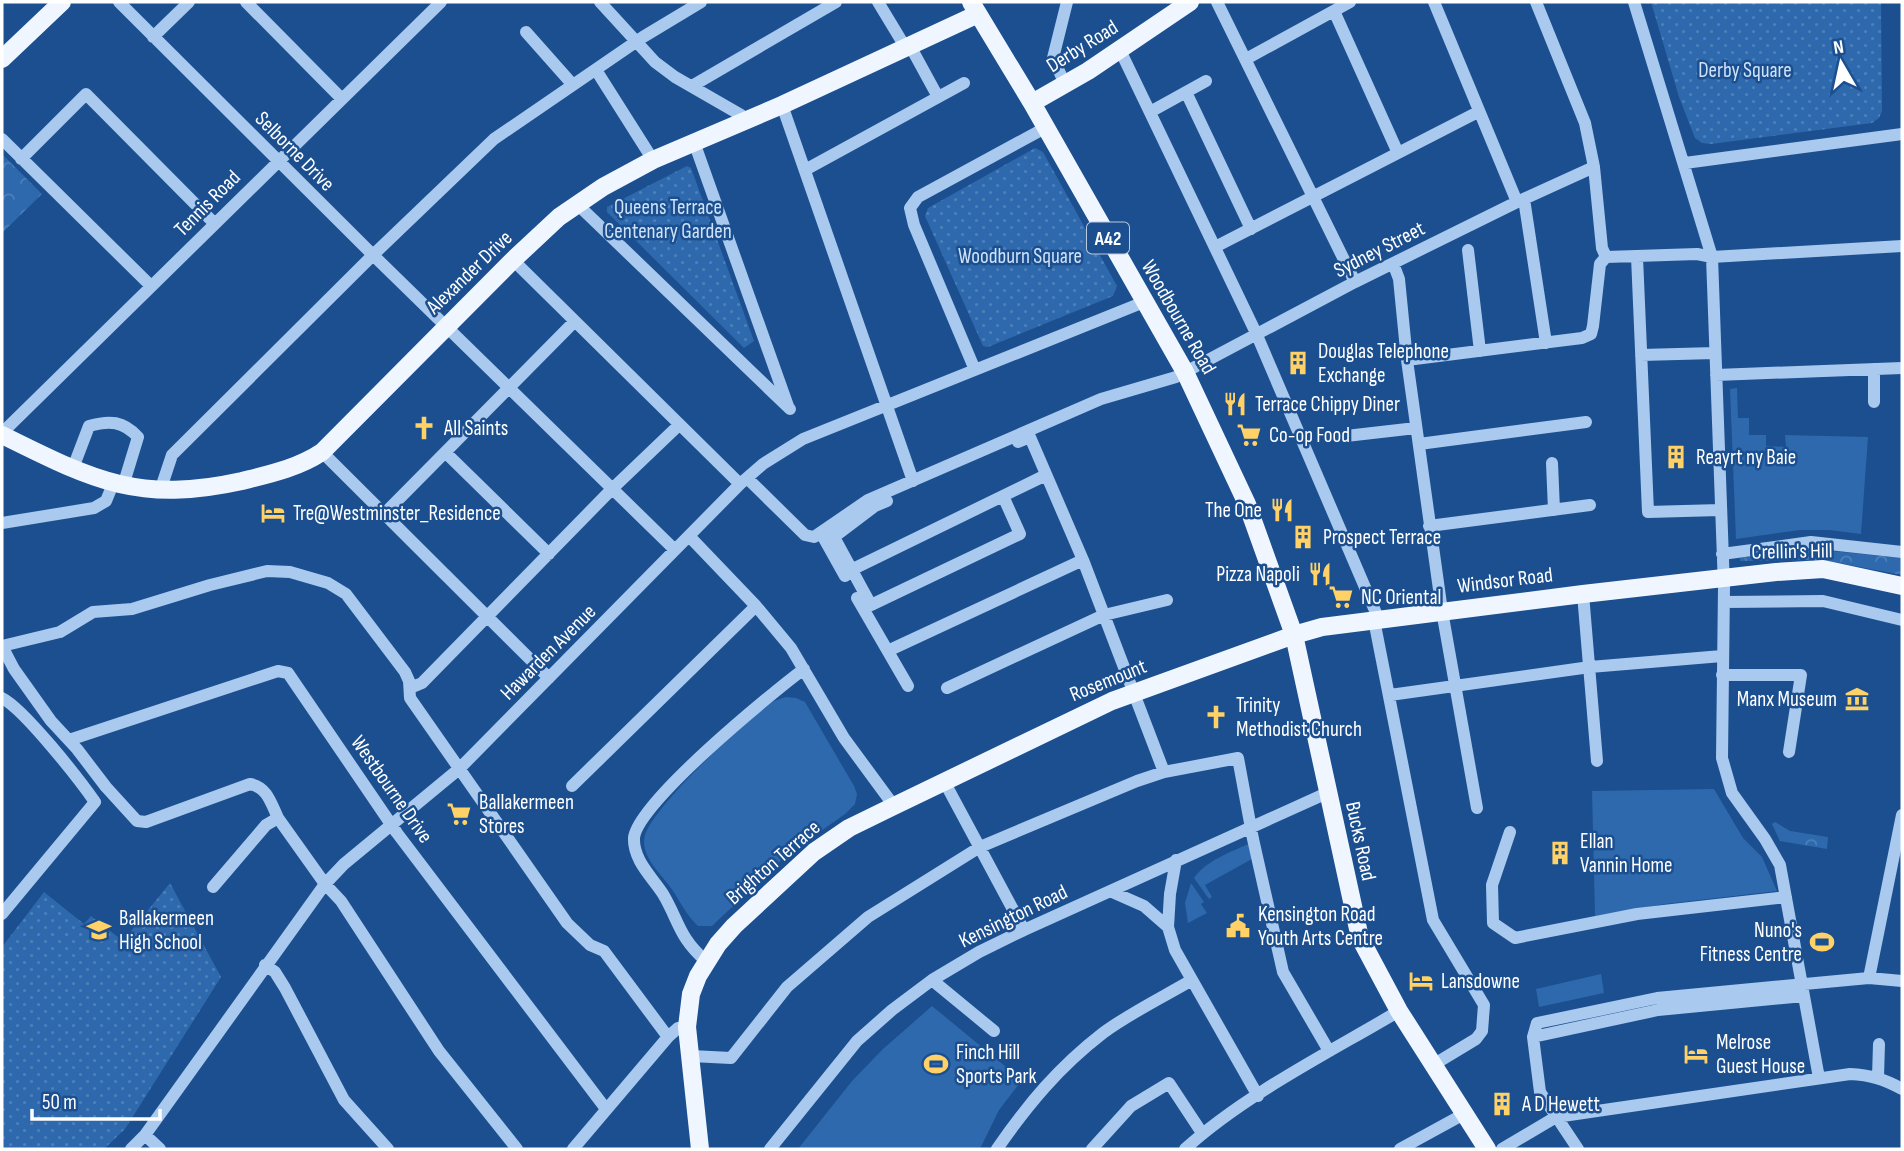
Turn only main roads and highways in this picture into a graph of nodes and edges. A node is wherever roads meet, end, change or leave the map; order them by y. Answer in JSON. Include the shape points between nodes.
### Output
{"nodes":[{"id":1,"x":62,"y":2,"type":"edge"},
{"id":2,"x":1190,"y":2,"type":"edge"},
{"id":3,"x":975,"y":8,"type":"edge"},
{"id":4,"x":2,"y":59,"type":"edge"},
{"id":5,"x":1032,"y":103,"type":"junction"},
{"id":6,"x":2,"y":434,"type":"edge"},
{"id":7,"x":1723,"y":577,"type":"joint"},
{"id":8,"x":1902,"y":586,"type":"edge"},
{"id":9,"x":1294,"y":635,"type":"junction"},
{"id":10,"x":944,"y":781,"type":"joint"},
{"id":11,"x":700,"y":1149,"type":"edge"},
{"id":12,"x":1487,"y":1149,"type":"edge"}],
"edges":[{"from":1,"to":4,"type":"main road"},
{"from":2,"to":5,"type":"main road","name":"Derby Road"},
{"from":3,"to":5,"type":"main road","name":"Woodbourne Road","number":"A42"},
{"from":3,"to":6,"type":"main road","name":"Alexander Drive","via":[[908,47],[653,160],[577,204],[513,260],[323,452],[300,465],[223,485],[160,491],[118,485]]},
{"from":5,"to":9,"type":"main road","name":"Woodbourne Road","number":"A42","via":[[1185,372],[1247,504]]},
{"from":7,"to":8,"type":"main road","name":"Crellin's Hill","via":[[1823,569]]},
{"from":7,"to":9,"type":"main road","name":"Windsor Road","via":[[1322,627]]},
{"from":9,"to":10,"type":"main road","name":"Rosemount","via":[[1133,692]]},
{"from":9,"to":12,"type":"main road","name":"Bucks Road","number":"A42","via":[[1360,938],[1399,1010]]},
{"from":10,"to":11,"type":"main road","name":"Brighton Terrace","via":[[849,828],[814,852],[734,926],[706,961],[691,994],[687,1027]]}]}
